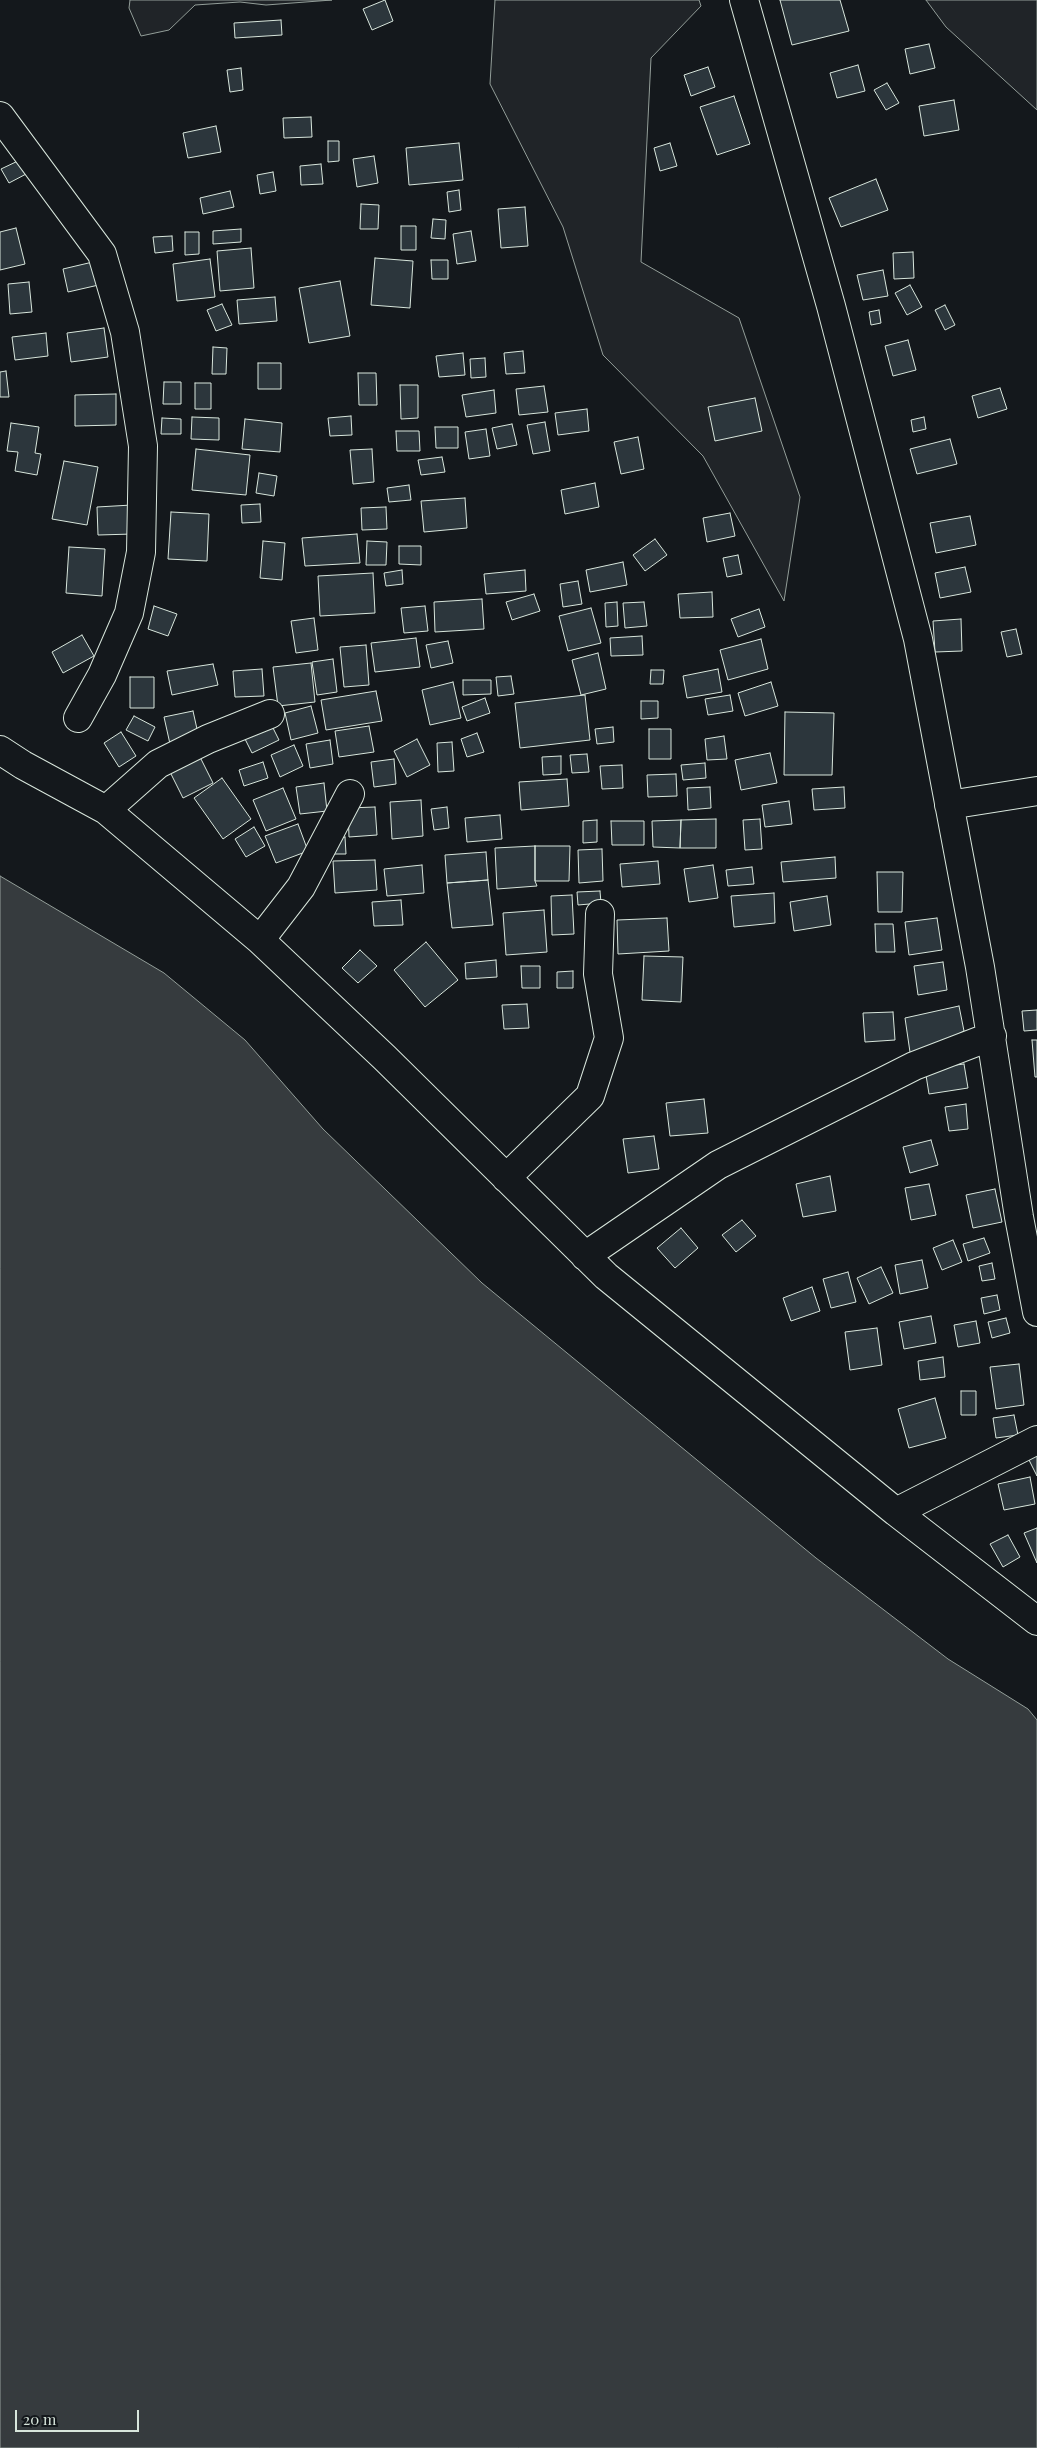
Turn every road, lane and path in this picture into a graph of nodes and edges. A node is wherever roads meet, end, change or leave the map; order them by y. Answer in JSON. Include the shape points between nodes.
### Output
{"nodes":[{"id":1,"x":744,"y":0,"type":"edge"},
{"id":2,"x":0,"y":116,"type":"edge"},
{"id":3,"x":270,"y":714,"type":"dead end"},
{"id":4,"x":78,"y":718,"type":"dead end"},
{"id":5,"x":0,"y":750,"type":"edge"},
{"id":6,"x":1037,"y":791,"type":"edge"},
{"id":7,"x":350,"y":794,"type":"dead end"},
{"id":8,"x":949,"y":805,"type":"junction"},
{"id":9,"x":106,"y":810,"type":"junction"},
{"id":10,"x":600,"y":914,"type":"dead end"},
{"id":11,"x":260,"y":940,"type":"junction"},
{"id":12,"x":992,"y":1036,"type":"junction"},
{"id":13,"x":506,"y":1178,"type":"junction"},
{"id":14,"x":585,"y":1256,"type":"junction"},
{"id":15,"x":1037,"y":1312,"type":"edge"},
{"id":16,"x":1037,"y":1440,"type":"edge"},
{"id":17,"x":896,"y":1512,"type":"junction"},
{"id":18,"x":1037,"y":1621,"type":"edge"}],
"edges":[{"from":1,"to":8,"type":"street","via":[[831,306],[918,639]]},
{"from":2,"to":4,"type":"street","via":[[102,254],[126,332],[143,446],[141,552],[129,614],[102,675]]},
{"from":3,"to":9,"type":"street","via":[[158,764]]},
{"from":5,"to":9,"type":"street"},
{"from":6,"to":8,"type":"street"},
{"from":7,"to":11,"type":"street","via":[[301,888]]},
{"from":8,"to":12,"type":"street"},
{"from":9,"to":11,"type":"street"},
{"from":10,"to":13,"type":"street","via":[[598,974],[609,1038],[590,1096]]},
{"from":11,"to":13,"type":"street"},
{"from":12,"to":14,"type":"street","via":[[914,1066],[718,1165]]},
{"from":12,"to":15,"type":"street"},
{"from":13,"to":14,"type":"street"},
{"from":14,"to":17,"type":"street"},
{"from":16,"to":17,"type":"street"},
{"from":17,"to":18,"type":"street"}]}
